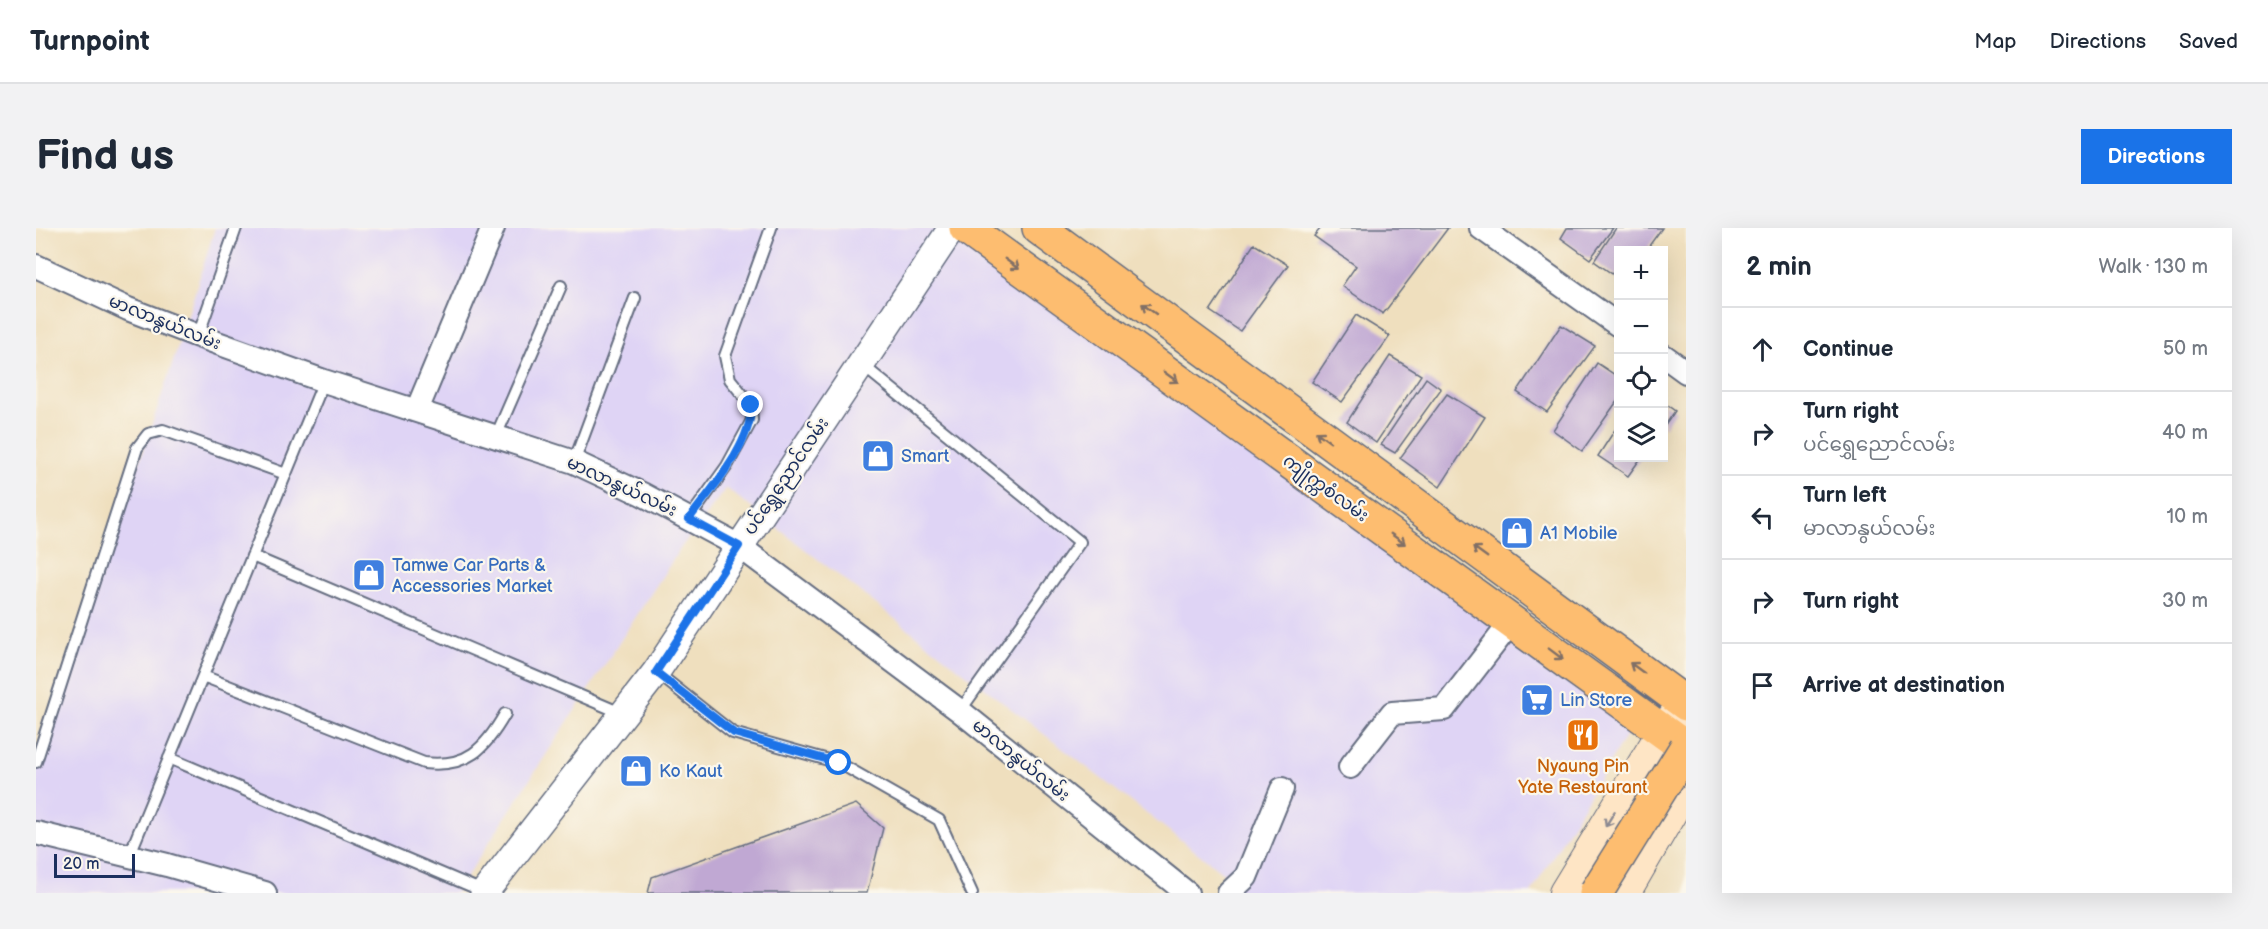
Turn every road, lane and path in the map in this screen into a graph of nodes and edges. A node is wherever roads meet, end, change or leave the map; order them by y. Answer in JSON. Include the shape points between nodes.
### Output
{"nodes":[{"id":1,"x":236,"y":228,"type":"edge"},
{"id":2,"x":493,"y":228,"type":"edge"},
{"id":3,"x":771,"y":228,"type":"edge"},
{"id":4,"x":952,"y":228,"type":"edge"},
{"id":5,"x":966,"y":228,"type":"edge"},
{"id":6,"x":1039,"y":228,"type":"edge"},
{"id":7,"x":1481,"y":228,"type":"edge"},
{"id":8,"x":36,"y":266,"type":"edge"},
{"id":9,"x":561,"y":286,"type":"dead end"},
{"id":10,"x":635,"y":298,"type":"dead end"},
{"id":11,"x":1614,"y":322,"type":"edge"},
{"id":12,"x":198,"y":336,"type":"junction"},
{"id":13,"x":1668,"y":359,"type":"edge"},
{"id":14,"x":861,"y":364,"type":"junction"},
{"id":15,"x":1686,"y":372,"type":"edge"},
{"id":16,"x":324,"y":381,"type":"junction"},
{"id":17,"x":417,"y":410,"type":"junction"},
{"id":18,"x":496,"y":436,"type":"junction"},
{"id":19,"x":574,"y":462,"type":"junction"},
{"id":20,"x":286,"y":474,"type":"junction"},
{"id":21,"x":689,"y":519,"type":"junction"},
{"id":22,"x":739,"y":546,"type":"junction"},
{"id":23,"x":252,"y":556,"type":"junction"},
{"id":24,"x":1512,"y":621,"type":"junction"},
{"id":25,"x":656,"y":672,"type":"junction"},
{"id":26,"x":203,"y":676,"type":"junction"},
{"id":27,"x":1685,"y":702,"type":"edge"},
{"id":28,"x":960,"y":711,"type":"junction"},
{"id":29,"x":505,"y":714,"type":"dead end"},
{"id":30,"x":624,"y":714,"type":"junction"},
{"id":31,"x":1678,"y":743,"type":"edge"},
{"id":32,"x":169,"y":758,"type":"junction"},
{"id":33,"x":36,"y":762,"type":"edge"},
{"id":34,"x":1350,"y":767,"type":"dead end"},
{"id":35,"x":1686,"y":786,"type":"edge"},
{"id":36,"x":1282,"y":789,"type":"dead end"},
{"id":37,"x":36,"y":833,"type":"edge"},
{"id":38,"x":129,"y":856,"type":"junction"},
{"id":39,"x":484,"y":892,"type":"edge"},
{"id":40,"x":265,"y":893,"type":"edge"},
{"id":41,"x":972,"y":893,"type":"edge"},
{"id":42,"x":1187,"y":893,"type":"edge"},
{"id":43,"x":1229,"y":893,"type":"edge"},
{"id":44,"x":1565,"y":893,"type":"edge"},
{"id":45,"x":1596,"y":893,"type":"edge"},
{"id":46,"x":1624,"y":893,"type":"edge"}],
"edges":[{"from":1,"to":12,"type":"lane"},
{"from":2,"to":17,"type":"street"},
{"from":3,"to":21,"type":"lane","via":[[725,356],[730,379],[751,405],[752,420],[727,466]]},
{"from":4,"to":14,"type":"street","name":"ပင်ရွှေညောင်လမ်း"},
{"from":5,"to":24,"type":"main road","name":"ကျိုက္ကစံလမ်း","one_way":true},
{"from":27,"to":6,"type":"main road","one_way":true},
{"from":7,"to":11,"type":"street"},
{"from":8,"to":12,"type":"street","name":"မာလာနွယ်လမ်း"},
{"from":9,"to":18,"type":"lane"},
{"from":10,"to":19,"type":"lane"},
{"from":12,"to":16,"type":"street","name":"မာလာနွယ်လမ်း"},
{"from":13,"to":15,"type":"street"},
{"from":14,"to":22,"type":"street","name":"ပင်ရွှေညောင်လမ်း"},
{"from":14,"to":28,"type":"lane","via":[[1080,542]]},
{"from":16,"to":17,"type":"street","name":"မာလာနွယ်လမ်း"},
{"from":16,"to":20,"type":"lane"},
{"from":17,"to":18,"type":"street","name":"မာလာနွယ်လမ်း"},
{"from":18,"to":19,"type":"street","name":"မာလာနွယ်လမ်း"},
{"from":19,"to":21,"type":"street","name":"မာလာနွယ်လမ်း"},
{"from":20,"to":23,"type":"lane"},
{"from":20,"to":33,"type":"lane","via":[[163,430],[148,434],[137,448]]},
{"from":21,"to":22,"type":"street","name":"မာလာနွယ်လမ်း"},
{"from":22,"to":25,"type":"street","name":"ပင်ရွှေညောင်လမ်း"},
{"from":22,"to":28,"type":"street","name":"မာလာနွယ်လမ်း"},
{"from":23,"to":26,"type":"lane"},
{"from":23,"to":30,"type":"lane"},
{"from":24,"to":31,"type":"main road","name":"ကျိုက္ကစံလမ်း","one_way":true},
{"from":24,"to":34,"type":"street","via":[[1444,709],[1392,713]]},
{"from":25,"to":30,"type":"street","name":"ပင်ရွှေညောင်လမ်း"},
{"from":25,"to":41,"type":"lane","via":[[734,733],[839,763],[939,820]]},
{"from":26,"to":29,"type":"lane","via":[[424,763],[445,766],[478,751]]},
{"from":26,"to":32,"type":"lane"},
{"from":27,"to":31,"type":"main road"},
{"from":28,"to":42,"type":"street","name":"မာလာနွယ်လမ်း"},
{"from":30,"to":39,"type":"street","name":"ပင်ရွှေညောင်လမ်း"},
{"from":31,"to":44,"type":"main road","one_way":true},
{"from":31,"to":45,"type":"main road","bridge":true},
{"from":32,"to":38,"type":"lane"},
{"from":32,"to":39,"type":"lane"},
{"from":35,"to":46,"type":"main road"},
{"from":36,"to":43,"type":"street","via":[[1246,877]]},
{"from":37,"to":38,"type":"street"},
{"from":38,"to":40,"type":"street"}]}
